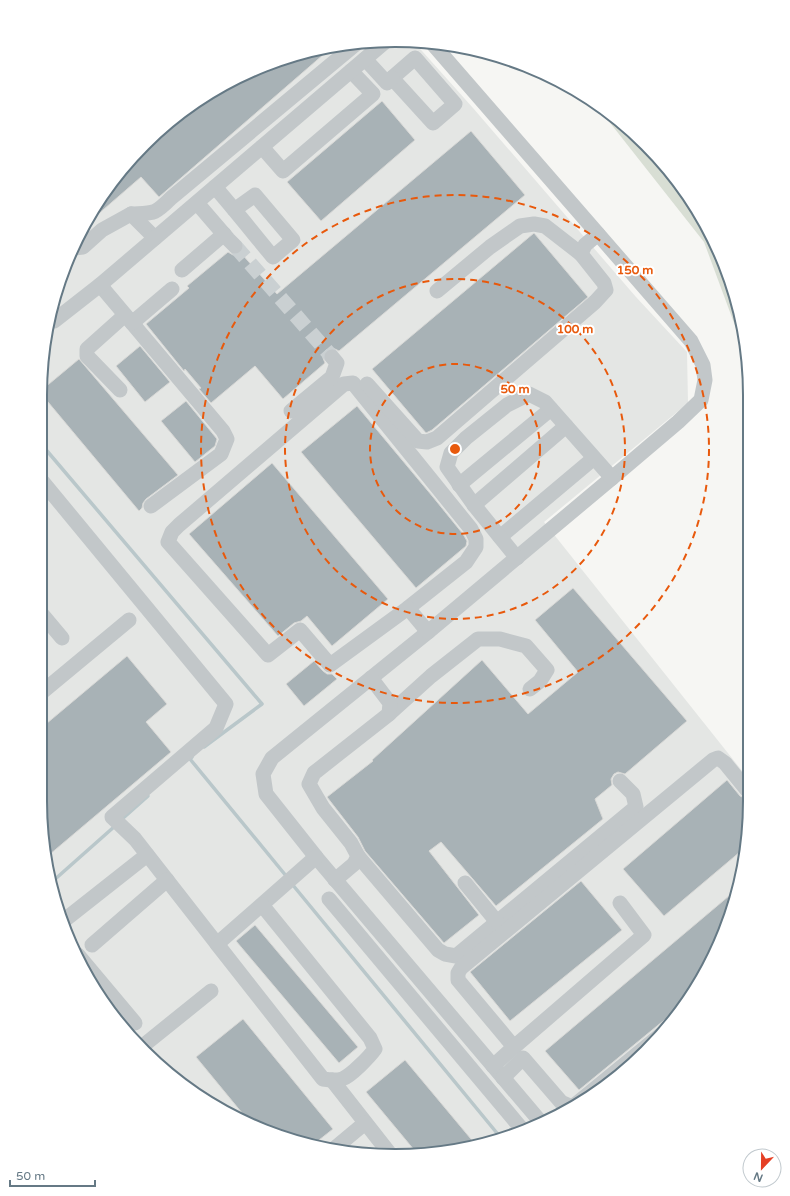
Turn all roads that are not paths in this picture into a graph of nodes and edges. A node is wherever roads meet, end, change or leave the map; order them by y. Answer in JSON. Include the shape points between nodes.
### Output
{"nodes":[{"id":1,"x":378,"y":48,"type":"edge"},
{"id":2,"x":348,"y":50,"type":"edge"},
{"id":3,"x":438,"y":50,"type":"edge"},
{"id":4,"x":365,"y":59,"type":"junction"},
{"id":5,"x":351,"y":71,"type":"junction"},
{"id":6,"x":392,"y":78,"type":"dead end"},
{"id":7,"x":234,"y":145,"type":"junction"},
{"id":8,"x":262,"y":147,"type":"junction"},
{"id":9,"x":247,"y":160,"type":"junction"},
{"id":10,"x":215,"y":187,"type":"junction"},
{"id":11,"x":197,"y":203,"type":"junction"},
{"id":12,"x":234,"y":210,"type":"dead end"},
{"id":13,"x":131,"y":214,"type":"junction"},
{"id":14,"x":224,"y":234,"type":"junction"},
{"id":15,"x":598,"y":234,"type":"junction"},
{"id":16,"x":155,"y":238,"type":"junction"},
{"id":17,"x":235,"y":246,"type":"tunnel mouth"},
{"id":18,"x":80,"y":247,"type":"edge"},
{"id":19,"x":581,"y":254,"type":"junction"},
{"id":20,"x":182,"y":270,"type":"dead end"},
{"id":21,"x":100,"y":285,"type":"junction"},
{"id":22,"x":172,"y":289,"type":"dead end"},
{"id":23,"x":437,"y":291,"type":"dead end"},
{"id":24,"x":128,"y":319,"type":"junction"},
{"id":25,"x":56,"y":320,"type":"edge"},
{"id":26,"x":332,"y":357,"type":"tunnel mouth"},
{"id":27,"x":362,"y":378,"type":"dead end"},
{"id":28,"x":120,"y":390,"type":"dead end"},
{"id":29,"x":551,"y":408,"type":"junction"},
{"id":30,"x":291,"y":411,"type":"dead end"},
{"id":31,"x":566,"y":426,"type":"junction"},
{"id":32,"x":594,"y":458,"type":"junction"},
{"id":33,"x":612,"y":478,"type":"junction"},
{"id":34,"x":459,"y":485,"type":"junction"},
{"id":35,"x":47,"y":487,"type":"edge"},
{"id":36,"x":474,"y":505,"type":"junction"},
{"id":37,"x":151,"y":506,"type":"dead end"},
{"id":38,"x":500,"y":537,"type":"junction"},
{"id":39,"x":517,"y":558,"type":"junction"},
{"id":40,"x":408,"y":608,"type":"junction"},
{"id":41,"x":47,"y":620,"type":"edge"},
{"id":42,"x":128,"y":620,"type":"dead end"},
{"id":43,"x":428,"y":632,"type":"junction"},
{"id":44,"x":62,"y":638,"type":"dead end"},
{"id":45,"x":371,"y":678,"type":"junction"},
{"id":46,"x":47,"y":688,"type":"edge"},
{"id":47,"x":530,"y":689,"type":"dead end"},
{"id":48,"x":389,"y":714,"type":"junction"},
{"id":49,"x":620,"y":781,"type":"dead end"},
{"id":50,"x":743,"y":785,"type":"edge"},
{"id":51,"x":147,"y":855,"type":"junction"},
{"id":52,"x":358,"y":856,"type":"junction"},
{"id":53,"x":316,"y":857,"type":"junction"},
{"id":54,"x":167,"y":880,"type":"junction"},
{"id":55,"x":336,"y":880,"type":"junction"},
{"id":56,"x":465,"y":883,"type":"dead end"},
{"id":57,"x":329,"y":899,"type":"dead end"},
{"id":58,"x":620,"y":903,"type":"dead end"},
{"id":59,"x":262,"y":905,"type":"junction"},
{"id":60,"x":67,"y":918,"type":"edge"},
{"id":61,"x":497,"y":922,"type":"junction"},
{"id":62,"x":217,"y":944,"type":"junction"},
{"id":63,"x":92,"y":945,"type":"dead end"},
{"id":64,"x":93,"y":972,"type":"edge"},
{"id":65,"x":212,"y":991,"type":"dead end"},
{"id":66,"x":135,"y":1023,"type":"dead end"},
{"id":67,"x":146,"y":1044,"type":"edge"},
{"id":68,"x":514,"y":1047,"type":"junction"},
{"id":69,"x":493,"y":1066,"type":"junction"},
{"id":70,"x":503,"y":1078,"type":"junction"},
{"id":71,"x":332,"y":1080,"type":"junction"},
{"id":72,"x":566,"y":1104,"type":"edge"},
{"id":73,"x":538,"y":1118,"type":"edge"},
{"id":74,"x":365,"y":1123,"type":"junction"},
{"id":75,"x":520,"y":1126,"type":"edge"},
{"id":76,"x":340,"y":1144,"type":"edge"},
{"id":77,"x":386,"y":1149,"type":"edge"}],
"edges":[{"from":1,"to":4,"type":"street"},
{"from":2,"to":7,"type":"street"},
{"from":3,"to":15,"type":"street"},
{"from":4,"to":5,"type":"street"},
{"from":4,"to":6,"type":"street","via":[[386,82]]},
{"from":5,"to":8,"type":"street"},
{"from":5,"to":8,"type":"street","via":[[372,94],[284,171]]},
{"from":7,"to":9,"type":"street"},
{"from":7,"to":13,"type":"street","via":[[158,211]]},
{"from":8,"to":9,"type":"street"},
{"from":9,"to":10,"type":"street"},
{"from":10,"to":11,"type":"street"},
{"from":10,"to":12,"type":"street"},
{"from":11,"to":14,"type":"street"},
{"from":11,"to":16,"type":"street"},
{"from":13,"to":16,"type":"street"},
{"from":13,"to":18,"type":"street","via":[[102,230]]},
{"from":14,"to":17,"type":"street"},
{"from":14,"to":20,"type":"street"},
{"from":15,"to":19,"type":"street","via":[[585,245]]},
{"from":15,"to":33,"type":"street","via":[[691,341],[703,365],[705,380],[701,400]]},
{"from":16,"to":21,"type":"street"},
{"from":19,"to":23,"type":"street","via":[[545,226],[520,226]]},
{"from":19,"to":27,"type":"street","via":[[604,283],[606,290],[437,438],[427,442],[418,441]]},
{"from":21,"to":24,"type":"street"},
{"from":21,"to":25,"type":"street"},
{"from":22,"to":24,"type":"street"},
{"from":24,"to":28,"type":"street","via":[[87,349],[87,356]]},
{"from":24,"to":37,"type":"street","via":[[223,431],[227,439],[221,454]]},
{"from":26,"to":30,"type":"street","via":[[337,363],[332,378]]},
{"from":29,"to":31,"type":"street"},
{"from":29,"to":34,"type":"street"},
{"from":29,"to":34,"type":"street","via":[[529,394],[507,405],[466,438],[451,453],[447,467]]},
{"from":31,"to":32,"type":"street"},
{"from":31,"to":36,"type":"street"},
{"from":32,"to":33,"type":"street"},
{"from":32,"to":38,"type":"street"},
{"from":33,"to":39,"type":"street"},
{"from":34,"to":36,"type":"street"},
{"from":35,"to":51,"type":"street","via":[[226,704],[216,728],[112,817],[135,839]]},
{"from":36,"to":38,"type":"street"},
{"from":38,"to":39,"type":"street"},
{"from":39,"to":43,"type":"street"},
{"from":40,"to":40,"type":"street","via":[[466,562],[476,547],[476,539],[471,529],[353,382],[344,384],[185,520],[172,532],[168,542],[268,655],[300,630],[330,665]]},
{"from":40,"to":43,"type":"street"},
{"from":41,"to":44,"type":"street"},
{"from":42,"to":46,"type":"street"},
{"from":43,"to":45,"type":"street"},
{"from":45,"to":48,"type":"street","via":[[390,703]]},
{"from":45,"to":53,"type":"street","via":[[272,758],[263,774],[266,794]]},
{"from":47,"to":48,"type":"street","via":[[540,681],[547,670],[526,646],[500,639],[478,639]]},
{"from":48,"to":52,"type":"street","via":[[314,773],[309,784]]},
{"from":49,"to":61,"type":"street","via":[[633,794],[636,807]]},
{"from":50,"to":68,"type":"street","via":[[725,763],[718,758],[713,760],[461,968],[458,980]]},
{"from":51,"to":54,"type":"street"},
{"from":51,"to":60,"type":"street"},
{"from":52,"to":55,"type":"street","via":[[354,864]]},
{"from":52,"to":61,"type":"street","via":[[438,950],[445,954],[456,956]]},
{"from":53,"to":55,"type":"street"},
{"from":53,"to":59,"type":"street"},
{"from":54,"to":62,"type":"street"},
{"from":54,"to":63,"type":"street"},
{"from":55,"to":69,"type":"street"},
{"from":56,"to":61,"type":"street"},
{"from":57,"to":75,"type":"street"},
{"from":58,"to":68,"type":"street","via":[[644,935]]},
{"from":59,"to":62,"type":"street"},
{"from":59,"to":71,"type":"street","via":[[370,1038],[375,1048],[369,1058],[344,1079]]},
{"from":62,"to":71,"type":"street","via":[[323,1079]]},
{"from":64,"to":66,"type":"street"},
{"from":65,"to":67,"type":"street"},
{"from":68,"to":69,"type":"street"},
{"from":69,"to":70,"type":"street"},
{"from":70,"to":72,"type":"street","via":[[523,1058]]},
{"from":70,"to":73,"type":"street"},
{"from":71,"to":74,"type":"street"},
{"from":74,"to":76,"type":"street"},
{"from":74,"to":77,"type":"street"}]}
